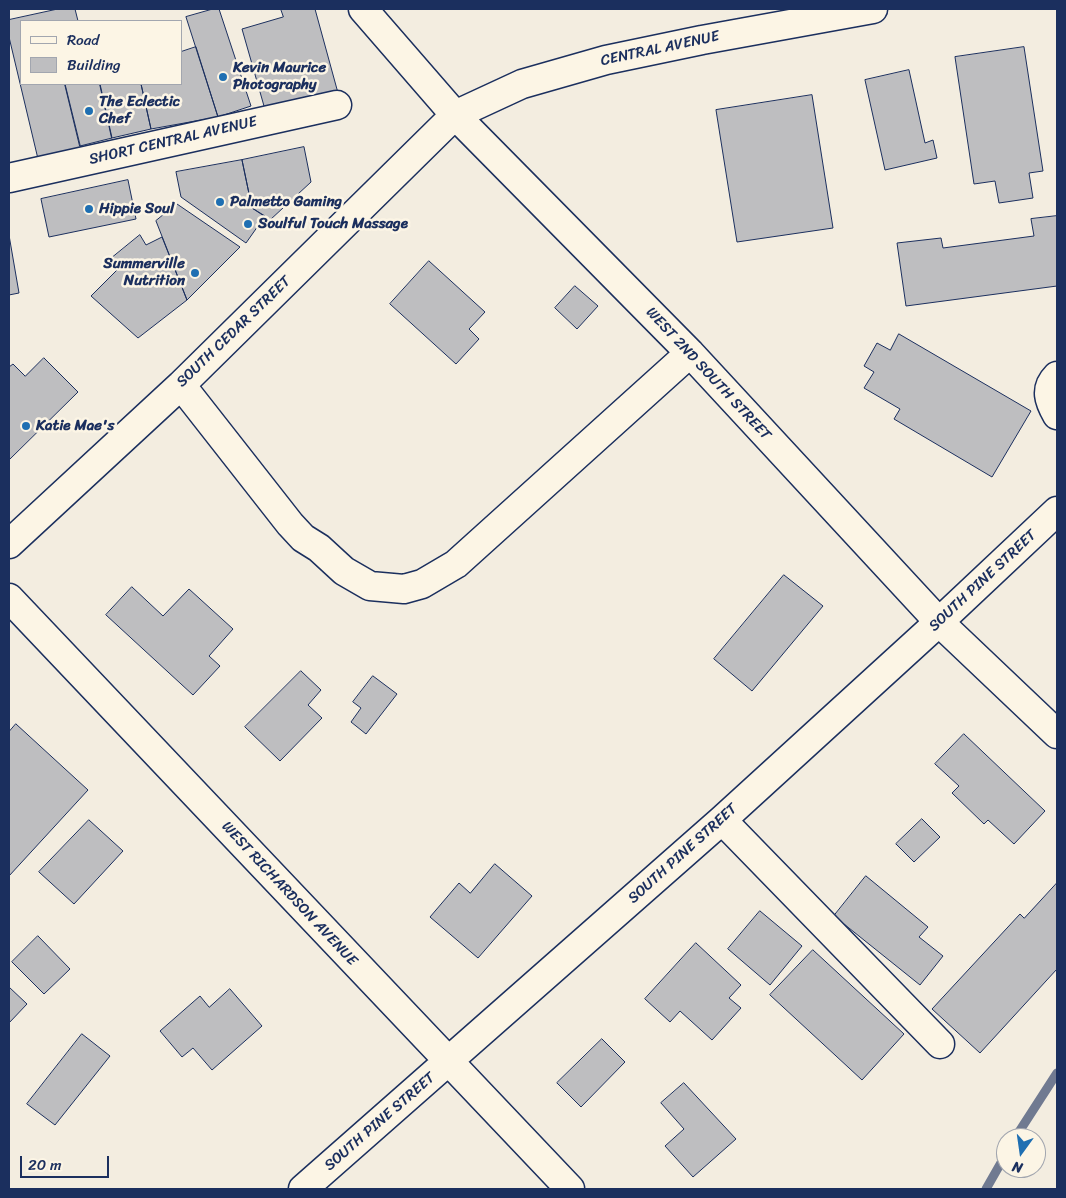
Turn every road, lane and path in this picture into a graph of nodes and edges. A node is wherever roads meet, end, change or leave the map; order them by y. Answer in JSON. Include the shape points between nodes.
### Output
{"nodes":[{"id":1,"x":363,"y":9,"type":"edge"},
{"id":2,"x":873,"y":9,"type":"edge"},
{"id":3,"x":337,"y":105,"type":"dead end"},
{"id":4,"x":455,"y":115,"type":"junction"},
{"id":5,"x":13,"y":177,"type":"edge"},
{"id":6,"x":690,"y":353,"type":"junction"},
{"id":7,"x":1057,"y":376,"type":"edge"},
{"id":8,"x":181,"y":385,"type":"junction"},
{"id":9,"x":1057,"y":416,"type":"edge"},
{"id":10,"x":1057,"y":511,"type":"edge"},
{"id":11,"x":9,"y":544,"type":"edge"},
{"id":12,"x":9,"y":598,"type":"edge"},
{"id":13,"x":939,"y":622,"type":"junction"},
{"id":14,"x":1057,"y":734,"type":"edge"},
{"id":15,"x":722,"y":820,"type":"junction"},
{"id":16,"x":940,"y":1044,"type":"dead end"},
{"id":17,"x":448,"y":1061,"type":"junction"},
{"id":18,"x":303,"y":1189,"type":"edge"},
{"id":19,"x":570,"y":1189,"type":"edge"}],
"edges":[{"from":1,"to":4,"type":"street","name":"WEST 2ND SOUTH STREET"},
{"from":2,"to":4,"type":"street","name":"CENTRAL AVENUE","via":[[606,60],[522,84]]},
{"from":3,"to":5,"type":"street","name":"SHORT CENTRAL AVENUE"},
{"from":4,"to":6,"type":"street","name":"WEST 2ND SOUTH STREET"},
{"from":4,"to":8,"type":"street","name":"SOUTH CEDAR STREET"},
{"from":6,"to":8,"type":"street","via":[[456,564],[422,584],[404,589],[370,586],[344,571],[303,538]]},
{"from":6,"to":13,"type":"street","name":"WEST 2ND SOUTH STREET"},
{"from":7,"to":9,"type":"street","via":[[1048,392]]},
{"from":8,"to":11,"type":"street","name":"SOUTH CEDAR STREET"},
{"from":10,"to":13,"type":"street","name":"SOUTH PINE STREET"},
{"from":12,"to":17,"type":"street","name":"WEST RICHARDSON AVENUE"},
{"from":13,"to":14,"type":"street","name":"WEST 2ND SOUTH STREET"},
{"from":13,"to":15,"type":"street","name":"SOUTH PINE STREET"},
{"from":15,"to":16,"type":"street"},
{"from":15,"to":17,"type":"street","name":"SOUTH PINE STREET"},
{"from":17,"to":18,"type":"street","name":"SOUTH PINE STREET"},
{"from":17,"to":19,"type":"street","name":"WEST RICHARDSON AVENUE"}]}
